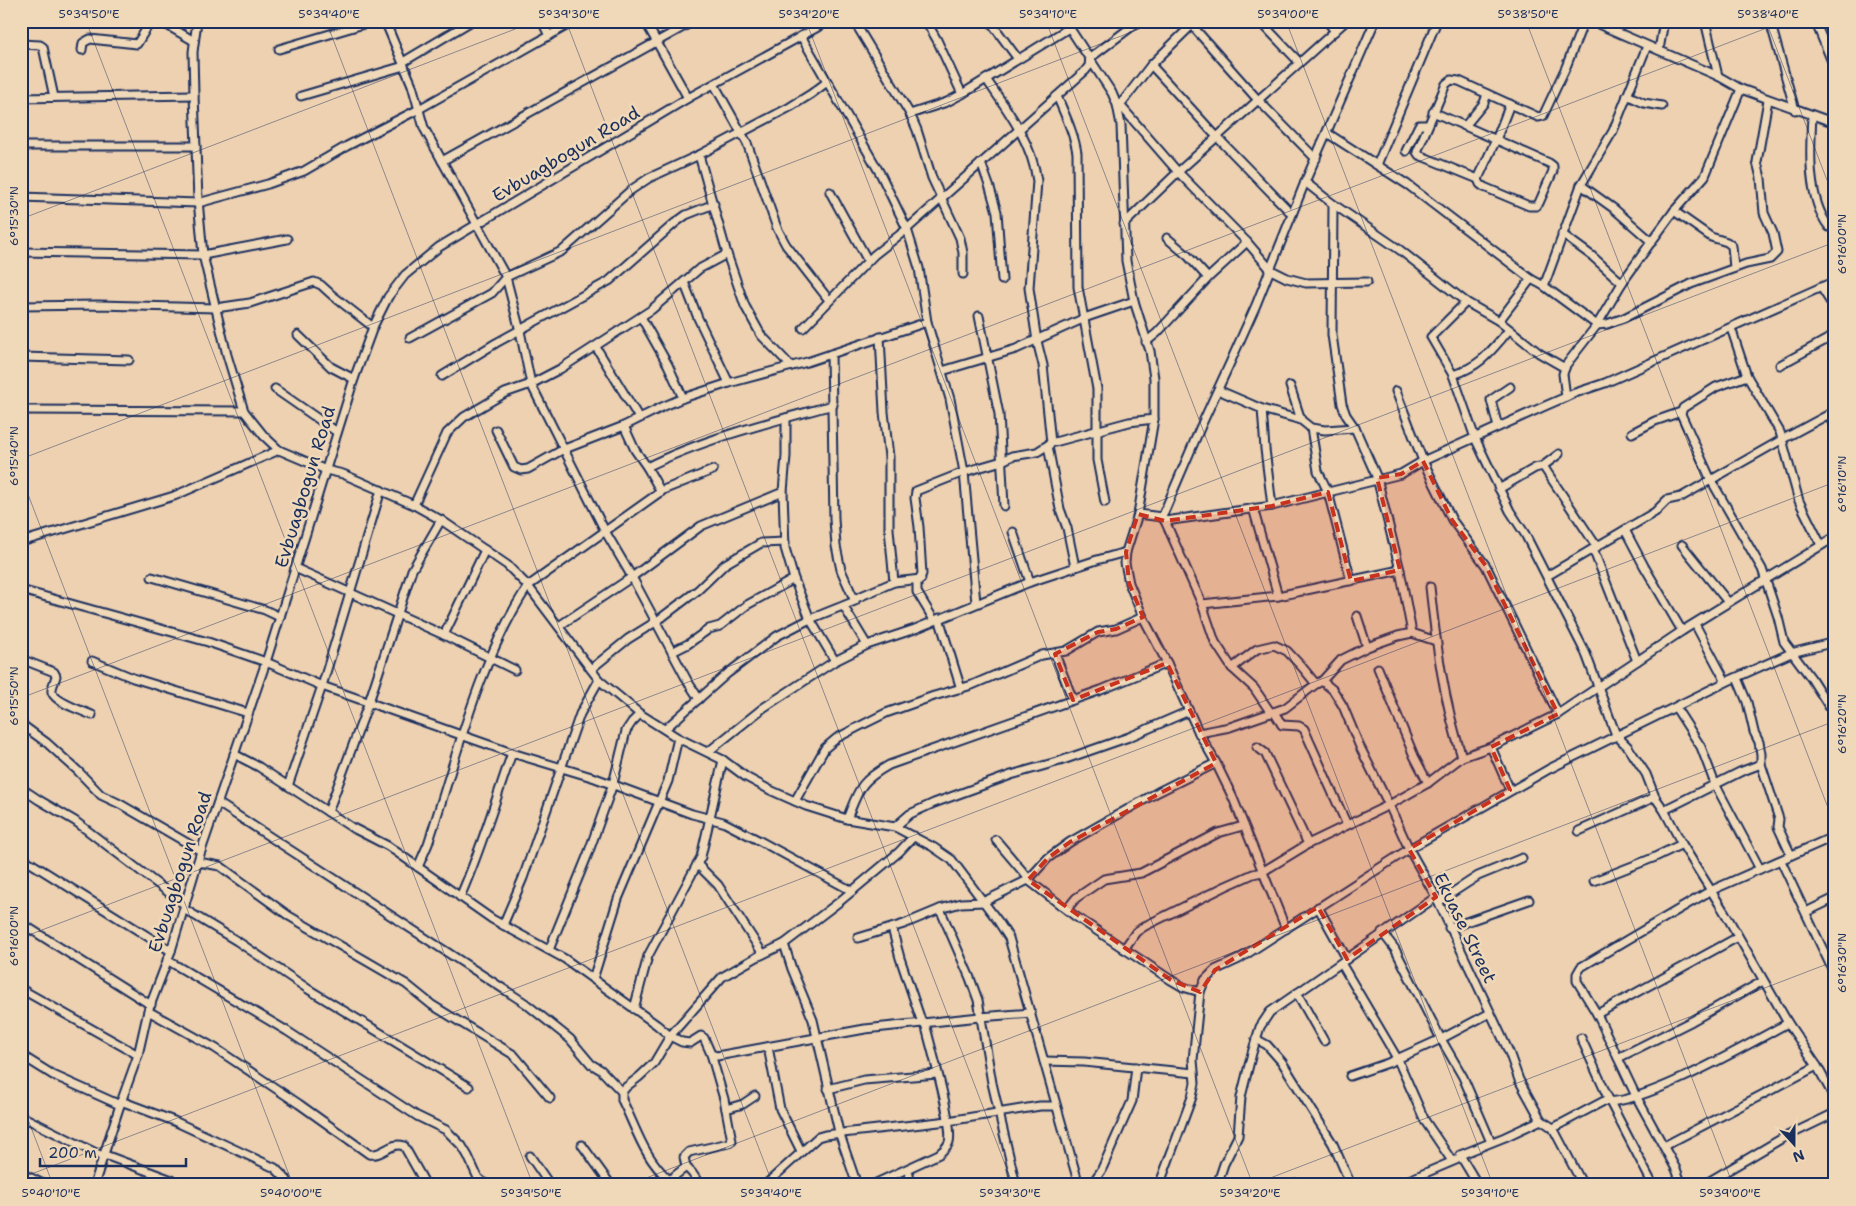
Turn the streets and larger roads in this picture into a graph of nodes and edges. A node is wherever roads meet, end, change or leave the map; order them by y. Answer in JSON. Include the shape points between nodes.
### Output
{"nodes":[{"id":1,"x":151,"y":21,"type":"edge"},
{"id":2,"x":160,"y":21,"type":"edge"},
{"id":3,"x":197,"y":21,"type":"edge"},
{"id":4,"x":374,"y":21,"type":"edge"},
{"id":5,"x":385,"y":21,"type":"edge"},
{"id":6,"x":542,"y":21,"type":"edge"},
{"id":7,"x":575,"y":21,"type":"edge"},
{"id":8,"x":645,"y":21,"type":"edge"},
{"id":9,"x":694,"y":21,"type":"edge"},
{"id":10,"x":830,"y":21,"type":"edge"},
{"id":11,"x":854,"y":21,"type":"edge"},
{"id":12,"x":926,"y":21,"type":"edge"},
{"id":13,"x":990,"y":21,"type":"edge"},
{"id":14,"x":1139,"y":21,"type":"edge"},
{"id":15,"x":1260,"y":21,"type":"edge"},
{"id":16,"x":1326,"y":21,"type":"edge"},
{"id":17,"x":1346,"y":21,"type":"edge"},
{"id":18,"x":1375,"y":21,"type":"edge"},
{"id":19,"x":1436,"y":21,"type":"edge"},
{"id":20,"x":1584,"y":21,"type":"edge"},
{"id":21,"x":1591,"y":21,"type":"edge"},
{"id":22,"x":1664,"y":21,"type":"edge"},
{"id":23,"x":1705,"y":21,"type":"edge"},
{"id":24,"x":1770,"y":21,"type":"edge"},
{"id":25,"x":1815,"y":21,"type":"edge"},
{"id":26,"x":470,"y":22,"type":"edge"},
{"id":27,"x":1192,"y":23,"type":"edge"},
{"id":28,"x":1067,"y":24,"type":"edge"},
{"id":29,"x":1335,"y":31,"type":"junction"},
{"id":30,"x":549,"y":36,"type":"junction"},
{"id":31,"x":801,"y":36,"type":"junction"},
{"id":32,"x":194,"y":40,"type":"junction"},
{"id":33,"x":657,"y":43,"type":"junction"},
{"id":34,"x":21,"y":44,"type":"edge"},
{"id":35,"x":1647,"y":46,"type":"junction"},
{"id":36,"x":280,"y":49,"type":"dead end"},
{"id":37,"x":82,"y":50,"type":"dead end"},
{"id":38,"x":1659,"y":50,"type":"junction"},
{"id":39,"x":1090,"y":58,"type":"junction"},
{"id":40,"x":1018,"y":59,"type":"junction"},
{"id":41,"x":1299,"y":62,"type":"junction"},
{"id":42,"x":403,"y":64,"type":"junction"},
{"id":43,"x":1151,"y":65,"type":"junction"},
{"id":44,"x":1835,"y":69,"type":"edge"},
{"id":45,"x":1718,"y":76,"type":"junction"},
{"id":46,"x":986,"y":79,"type":"junction"},
{"id":47,"x":827,"y":82,"type":"junction"},
{"id":48,"x":714,"y":84,"type":"junction"},
{"id":49,"x":1741,"y":89,"type":"junction"},
{"id":50,"x":962,"y":94,"type":"junction"},
{"id":51,"x":1487,"y":94,"type":"junction"},
{"id":52,"x":194,"y":95,"type":"junction"},
{"id":53,"x":301,"y":96,"type":"dead end"},
{"id":54,"x":1057,"y":96,"type":"junction"},
{"id":55,"x":1627,"y":96,"type":"junction"},
{"id":56,"x":54,"y":97,"type":"junction"},
{"id":57,"x":21,"y":98,"type":"edge"},
{"id":58,"x":688,"y":98,"type":"junction"},
{"id":59,"x":1258,"y":100,"type":"junction"},
{"id":60,"x":1768,"y":100,"type":"junction"},
{"id":61,"x":1510,"y":104,"type":"junction"},
{"id":62,"x":1118,"y":105,"type":"junction"},
{"id":63,"x":1662,"y":106,"type":"dead end"},
{"id":64,"x":419,"y":109,"type":"junction"},
{"id":65,"x":1795,"y":110,"type":"junction"},
{"id":66,"x":1433,"y":112,"type":"junction"},
{"id":67,"x":910,"y":114,"type":"junction"},
{"id":68,"x":1812,"y":116,"type":"junction"},
{"id":69,"x":1835,"y":123,"type":"edge"},
{"id":70,"x":1428,"y":125,"type":"junction"},
{"id":71,"x":1464,"y":126,"type":"junction"},
{"id":72,"x":1020,"y":129,"type":"junction"},
{"id":73,"x":741,"y":132,"type":"junction"},
{"id":74,"x":1327,"y":133,"type":"junction"},
{"id":75,"x":1217,"y":137,"type":"junction"},
{"id":76,"x":1496,"y":140,"type":"junction"},
{"id":77,"x":21,"y":146,"type":"edge"},
{"id":78,"x":196,"y":146,"type":"junction"},
{"id":79,"x":1406,"y":151,"type":"dead end"},
{"id":80,"x":699,"y":155,"type":"junction"},
{"id":81,"x":1316,"y":159,"type":"junction"},
{"id":82,"x":442,"y":161,"type":"junction"},
{"id":83,"x":981,"y":163,"type":"junction"},
{"id":84,"x":1377,"y":165,"type":"junction"},
{"id":85,"x":1178,"y":172,"type":"junction"},
{"id":86,"x":1478,"y":179,"type":"junction"},
{"id":87,"x":1305,"y":182,"type":"junction"},
{"id":88,"x":1581,"y":185,"type":"junction"},
{"id":89,"x":830,"y":192,"type":"dead end"},
{"id":90,"x":21,"y":196,"type":"edge"},
{"id":91,"x":942,"y":197,"type":"junction"},
{"id":92,"x":198,"y":203,"type":"junction"},
{"id":93,"x":714,"y":204,"type":"junction"},
{"id":94,"x":1333,"y":204,"type":"junction"},
{"id":95,"x":1674,"y":211,"type":"junction"},
{"id":96,"x":1292,"y":214,"type":"junction"},
{"id":97,"x":478,"y":224,"type":"junction"},
{"id":98,"x":1124,"y":224,"type":"junction"},
{"id":99,"x":1835,"y":226,"type":"edge"},
{"id":100,"x":907,"y":229,"type":"junction"},
{"id":101,"x":1562,"y":234,"type":"junction"},
{"id":102,"x":1167,"y":238,"type":"dead end"},
{"id":103,"x":287,"y":239,"type":"dead end"},
{"id":104,"x":1247,"y":242,"type":"junction"},
{"id":105,"x":1652,"y":242,"type":"junction"},
{"id":106,"x":21,"y":252,"type":"edge"},
{"id":107,"x":726,"y":254,"type":"junction"},
{"id":108,"x":203,"y":255,"type":"junction"},
{"id":109,"x":868,"y":261,"type":"junction"},
{"id":110,"x":1734,"y":268,"type":"junction"},
{"id":111,"x":1271,"y":270,"type":"junction"},
{"id":112,"x":963,"y":274,"type":"dead end"},
{"id":113,"x":506,"y":277,"type":"junction"},
{"id":114,"x":1208,"y":278,"type":"junction"},
{"id":115,"x":1531,"y":279,"type":"junction"},
{"id":116,"x":1002,"y":280,"type":"dead end"},
{"id":117,"x":1835,"y":281,"type":"edge"},
{"id":118,"x":684,"y":282,"type":"junction"},
{"id":119,"x":1332,"y":282,"type":"junction"},
{"id":120,"x":1367,"y":282,"type":"dead end"},
{"id":121,"x":1622,"y":283,"type":"junction"},
{"id":122,"x":1544,"y":286,"type":"junction"},
{"id":123,"x":1821,"y":287,"type":"junction"},
{"id":124,"x":829,"y":300,"type":"junction"},
{"id":125,"x":1134,"y":301,"type":"junction"},
{"id":126,"x":1466,"y":302,"type":"junction"},
{"id":127,"x":21,"y":306,"type":"edge"},
{"id":128,"x":216,"y":308,"type":"junction"},
{"id":129,"x":1835,"y":309,"type":"edge"},
{"id":130,"x":979,"y":316,"type":"dead end"},
{"id":131,"x":641,"y":317,"type":"junction"},
{"id":132,"x":1084,"y":319,"type":"junction"},
{"id":133,"x":927,"y":322,"type":"junction"},
{"id":134,"x":1499,"y":322,"type":"junction"},
{"id":135,"x":1597,"y":325,"type":"junction"},
{"id":136,"x":373,"y":327,"type":"junction"},
{"id":137,"x":803,"y":328,"type":"dead end"},
{"id":138,"x":1731,"y":328,"type":"junction"},
{"id":139,"x":1509,"y":330,"type":"junction"},
{"id":140,"x":520,"y":331,"type":"junction"},
{"id":141,"x":298,"y":335,"type":"dead end"},
{"id":142,"x":1835,"y":335,"type":"edge"},
{"id":143,"x":880,"y":337,"type":"junction"},
{"id":144,"x":410,"y":338,"type":"dead end"},
{"id":145,"x":1037,"y":341,"type":"junction"},
{"id":146,"x":1146,"y":342,"type":"junction"},
{"id":147,"x":596,"y":347,"type":"junction"},
{"id":148,"x":831,"y":354,"type":"junction"},
{"id":149,"x":21,"y":357,"type":"edge"},
{"id":150,"x":988,"y":357,"type":"junction"},
{"id":151,"x":129,"y":360,"type":"dead end"},
{"id":152,"x":1780,"y":365,"type":"dead end"},
{"id":153,"x":791,"y":366,"type":"junction"},
{"id":154,"x":1565,"y":368,"type":"junction"},
{"id":155,"x":942,"y":371,"type":"junction"},
{"id":156,"x":1453,"y":375,"type":"junction"},
{"id":157,"x":442,"y":376,"type":"dead end"},
{"id":158,"x":1748,"y":376,"type":"junction"},
{"id":159,"x":354,"y":379,"type":"junction"},
{"id":160,"x":729,"y":383,"type":"junction"},
{"id":161,"x":531,"y":384,"type":"junction"},
{"id":162,"x":1290,"y":386,"type":"dead end"},
{"id":163,"x":1510,"y":387,"type":"dead end"},
{"id":164,"x":275,"y":389,"type":"dead end"},
{"id":165,"x":1218,"y":390,"type":"junction"},
{"id":166,"x":1396,"y":391,"type":"dead end"},
{"id":167,"x":1566,"y":397,"type":"junction"},
{"id":168,"x":683,"y":398,"type":"junction"},
{"id":169,"x":833,"y":405,"type":"junction"},
{"id":170,"x":1262,"y":409,"type":"junction"},
{"id":171,"x":21,"y":410,"type":"edge"},
{"id":172,"x":244,"y":411,"type":"junction"},
{"id":173,"x":1681,"y":412,"type":"junction"},
{"id":174,"x":1832,"y":413,"type":"edge"},
{"id":175,"x":639,"y":418,"type":"junction"},
{"id":176,"x":786,"y":418,"type":"junction"},
{"id":177,"x":1154,"y":419,"type":"junction"},
{"id":178,"x":1301,"y":420,"type":"junction"},
{"id":179,"x":624,"y":426,"type":"junction"},
{"id":180,"x":1498,"y":427,"type":"junction"},
{"id":181,"x":1311,"y":428,"type":"junction"},
{"id":182,"x":1355,"y":428,"type":"junction"},
{"id":183,"x":1835,"y":428,"type":"edge"},
{"id":184,"x":496,"y":430,"type":"dead end"},
{"id":185,"x":1098,"y":430,"type":"junction"},
{"id":186,"x":337,"y":432,"type":"junction"},
{"id":187,"x":1632,"y":433,"type":"dead end"},
{"id":188,"x":1476,"y":438,"type":"junction"},
{"id":189,"x":1783,"y":439,"type":"junction"},
{"id":190,"x":1049,"y":444,"type":"junction"},
{"id":191,"x":279,"y":450,"type":"junction"},
{"id":192,"x":562,"y":450,"type":"junction"},
{"id":193,"x":1559,"y":454,"type":"dead end"},
{"id":194,"x":1423,"y":461,"type":"junction"},
{"id":195,"x":1002,"y":462,"type":"junction"},
{"id":196,"x":1544,"y":466,"type":"junction"},
{"id":197,"x":647,"y":467,"type":"junction"},
{"id":198,"x":326,"y":470,"type":"junction"},
{"id":199,"x":713,"y":470,"type":"dead end"},
{"id":200,"x":964,"y":472,"type":"junction"},
{"id":201,"x":1377,"y":478,"type":"junction"},
{"id":202,"x":1711,"y":480,"type":"junction"},
{"id":203,"x":1499,"y":489,"type":"junction"},
{"id":204,"x":381,"y":490,"type":"junction"},
{"id":205,"x":661,"y":492,"type":"junction"},
{"id":206,"x":783,"y":492,"type":"junction"},
{"id":207,"x":1328,"y":492,"type":"junction"},
{"id":208,"x":1105,"y":502,"type":"dead end"},
{"id":209,"x":414,"y":505,"type":"junction"},
{"id":210,"x":1004,"y":506,"type":"dead end"},
{"id":211,"x":1272,"y":506,"type":"junction"},
{"id":212,"x":1253,"y":508,"type":"junction"},
{"id":213,"x":1138,"y":514,"type":"junction"},
{"id":214,"x":1164,"y":519,"type":"junction"},
{"id":215,"x":441,"y":520,"type":"junction"},
{"id":216,"x":1625,"y":530,"type":"junction"},
{"id":217,"x":605,"y":531,"type":"junction"},
{"id":218,"x":1013,"y":532,"type":"dead end"},
{"id":219,"x":1835,"y":538,"type":"edge"},
{"id":220,"x":21,"y":542,"type":"edge"},
{"id":221,"x":785,"y":542,"type":"junction"},
{"id":222,"x":1682,"y":545,"type":"dead end"},
{"id":223,"x":1820,"y":545,"type":"junction"},
{"id":224,"x":1595,"y":548,"type":"junction"},
{"id":225,"x":485,"y":550,"type":"junction"},
{"id":226,"x":1126,"y":552,"type":"junction"},
{"id":227,"x":1075,"y":567,"type":"junction"},
{"id":228,"x":295,"y":568,"type":"junction"},
{"id":229,"x":1400,"y":570,"type":"junction"},
{"id":230,"x":1547,"y":576,"type":"junction"},
{"id":231,"x":152,"y":577,"type":"dead end"},
{"id":232,"x":632,"y":577,"type":"junction"},
{"id":233,"x":794,"y":579,"type":"junction"},
{"id":234,"x":921,"y":579,"type":"junction"},
{"id":235,"x":1767,"y":579,"type":"junction"},
{"id":236,"x":1351,"y":581,"type":"junction"},
{"id":237,"x":894,"y":582,"type":"junction"},
{"id":238,"x":1030,"y":582,"type":"junction"},
{"id":239,"x":528,"y":586,"type":"junction"},
{"id":240,"x":1430,"y":587,"type":"dead end"},
{"id":241,"x":21,"y":590,"type":"edge"},
{"id":242,"x":351,"y":593,"type":"junction"},
{"id":243,"x":1278,"y":596,"type":"junction"},
{"id":244,"x":854,"y":599,"type":"junction"},
{"id":245,"x":1728,"y":602,"type":"junction"},
{"id":246,"x":976,"y":603,"type":"junction"},
{"id":247,"x":1202,"y":604,"type":"junction"},
{"id":248,"x":844,"y":607,"type":"junction"},
{"id":249,"x":398,"y":615,"type":"junction"},
{"id":250,"x":1357,"y":616,"type":"dead end"},
{"id":251,"x":280,"y":617,"type":"junction"},
{"id":252,"x":1142,"y":617,"type":"junction"},
{"id":253,"x":810,"y":620,"type":"junction"},
{"id":254,"x":936,"y":620,"type":"junction"},
{"id":255,"x":657,"y":621,"type":"junction"},
{"id":256,"x":1695,"y":624,"type":"junction"},
{"id":257,"x":559,"y":626,"type":"junction"},
{"id":258,"x":1682,"y":631,"type":"junction"},
{"id":259,"x":1412,"y":633,"type":"junction"},
{"id":260,"x":444,"y":635,"type":"junction"},
{"id":261,"x":1436,"y":641,"type":"junction"},
{"id":262,"x":1835,"y":642,"type":"edge"},
{"id":263,"x":867,"y":645,"type":"junction"},
{"id":264,"x":1367,"y":646,"type":"junction"},
{"id":265,"x":672,"y":652,"type":"junction"},
{"id":266,"x":1791,"y":653,"type":"junction"},
{"id":267,"x":1055,"y":654,"type":"junction"},
{"id":268,"x":489,"y":658,"type":"junction"},
{"id":269,"x":21,"y":659,"type":"edge"},
{"id":270,"x":92,"y":661,"type":"dead end"},
{"id":271,"x":834,"y":661,"type":"junction"},
{"id":272,"x":1637,"y":661,"type":"junction"},
{"id":273,"x":266,"y":662,"type":"junction"},
{"id":274,"x":1167,"y":663,"type":"junction"},
{"id":275,"x":1232,"y":668,"type":"junction"},
{"id":276,"x":1378,"y":668,"type":"dead end"},
{"id":277,"x":515,"y":670,"type":"dead end"},
{"id":278,"x":591,"y":670,"type":"junction"},
{"id":279,"x":1737,"y":678,"type":"junction"},
{"id":280,"x":599,"y":680,"type":"junction"},
{"id":281,"x":1726,"y":682,"type":"junction"},
{"id":282,"x":1319,"y":683,"type":"junction"},
{"id":283,"x":322,"y":686,"type":"junction"},
{"id":284,"x":1598,"y":687,"type":"junction"},
{"id":285,"x":961,"y":689,"type":"junction"},
{"id":286,"x":699,"y":699,"type":"junction"},
{"id":287,"x":1073,"y":700,"type":"junction"},
{"id":288,"x":369,"y":702,"type":"junction"},
{"id":289,"x":1676,"y":708,"type":"junction"},
{"id":290,"x":1190,"y":711,"type":"junction"},
{"id":291,"x":248,"y":713,"type":"junction"},
{"id":292,"x":1273,"y":713,"type":"junction"},
{"id":293,"x":92,"y":714,"type":"dead end"},
{"id":294,"x":640,"y":714,"type":"junction"},
{"id":295,"x":1558,"y":714,"type":"junction"},
{"id":296,"x":1835,"y":716,"type":"edge"},
{"id":297,"x":21,"y":724,"type":"edge"},
{"id":298,"x":665,"y":729,"type":"junction"},
{"id":299,"x":1199,"y":733,"type":"junction"},
{"id":300,"x":464,"y":735,"type":"junction"},
{"id":301,"x":1616,"y":735,"type":"junction"},
{"id":302,"x":678,"y":738,"type":"junction"},
{"id":303,"x":1257,"y":747,"type":"dead end"},
{"id":304,"x":1491,"y":747,"type":"junction"},
{"id":305,"x":708,"y":752,"type":"junction"},
{"id":306,"x":512,"y":753,"type":"junction"},
{"id":307,"x":234,"y":754,"type":"junction"},
{"id":308,"x":1462,"y":757,"type":"junction"},
{"id":309,"x":723,"y":760,"type":"junction"},
{"id":310,"x":1216,"y":762,"type":"junction"},
{"id":311,"x":1761,"y":764,"type":"junction"},
{"id":312,"x":562,"y":769,"type":"junction"},
{"id":313,"x":1428,"y":783,"type":"junction"},
{"id":314,"x":613,"y":784,"type":"junction"},
{"id":315,"x":1715,"y":784,"type":"junction"},
{"id":316,"x":288,"y":786,"type":"junction"},
{"id":317,"x":21,"y":788,"type":"edge"},
{"id":318,"x":1510,"y":790,"type":"junction"},
{"id":319,"x":1655,"y":797,"type":"junction"},
{"id":320,"x":795,"y":801,"type":"junction"},
{"id":321,"x":218,"y":802,"type":"junction"},
{"id":322,"x":661,"y":802,"type":"junction"},
{"id":323,"x":1390,"y":805,"type":"junction"},
{"id":324,"x":1664,"y":810,"type":"junction"},
{"id":325,"x":328,"y":812,"type":"junction"},
{"id":326,"x":710,"y":819,"type":"junction"},
{"id":327,"x":847,"y":819,"type":"junction"},
{"id":328,"x":1347,"y":825,"type":"junction"},
{"id":329,"x":1243,"y":826,"type":"junction"},
{"id":330,"x":895,"y":827,"type":"junction"},
{"id":331,"x":1579,"y":832,"type":"dead end"},
{"id":332,"x":914,"y":836,"type":"junction"},
{"id":333,"x":1835,"y":836,"type":"edge"},
{"id":334,"x":996,"y":840,"type":"dead end"},
{"id":335,"x":1308,"y":844,"type":"junction"},
{"id":336,"x":1682,"y":844,"type":"junction"},
{"id":337,"x":1409,"y":849,"type":"junction"},
{"id":338,"x":201,"y":852,"type":"junction"},
{"id":339,"x":1792,"y":855,"type":"junction"},
{"id":340,"x":21,"y":857,"type":"edge"},
{"id":341,"x":1522,"y":858,"type":"dead end"},
{"id":342,"x":1781,"y":861,"type":"junction"},
{"id":343,"x":198,"y":862,"type":"junction"},
{"id":344,"x":697,"y":864,"type":"junction"},
{"id":345,"x":418,"y":867,"type":"junction"},
{"id":346,"x":1760,"y":869,"type":"junction"},
{"id":347,"x":1262,"y":872,"type":"junction"},
{"id":348,"x":1028,"y":879,"type":"junction"},
{"id":349,"x":1594,"y":882,"type":"dead end"},
{"id":350,"x":852,"y":891,"type":"junction"},
{"id":351,"x":1710,"y":891,"type":"junction"},
{"id":352,"x":460,"y":897,"type":"junction"},
{"id":353,"x":1835,"y":898,"type":"edge"},
{"id":354,"x":1437,"y":899,"type":"junction"},
{"id":355,"x":1529,"y":900,"type":"dead end"},
{"id":356,"x":983,"y":902,"type":"junction"},
{"id":357,"x":185,"y":907,"type":"junction"},
{"id":358,"x":1318,"y":907,"type":"junction"},
{"id":359,"x":940,"y":909,"type":"junction"},
{"id":360,"x":1066,"y":909,"type":"junction"},
{"id":361,"x":1806,"y":912,"type":"junction"},
{"id":362,"x":21,"y":923,"type":"edge"},
{"id":363,"x":503,"y":925,"type":"junction"},
{"id":364,"x":892,"y":928,"type":"junction"},
{"id":365,"x":1449,"y":928,"type":"junction"},
{"id":366,"x":1286,"y":929,"type":"junction"},
{"id":367,"x":1382,"y":932,"type":"junction"},
{"id":368,"x":1738,"y":937,"type":"junction"},
{"id":369,"x":858,"y":938,"type":"dead end"},
{"id":370,"x":784,"y":944,"type":"junction"},
{"id":371,"x":1124,"y":948,"type":"junction"},
{"id":372,"x":549,"y":950,"type":"junction"},
{"id":373,"x":171,"y":951,"type":"junction"},
{"id":374,"x":763,"y":954,"type":"junction"},
{"id":375,"x":1832,"y":957,"type":"edge"},
{"id":376,"x":167,"y":960,"type":"junction"},
{"id":377,"x":1344,"y":961,"type":"junction"},
{"id":378,"x":1835,"y":975,"type":"edge"},
{"id":379,"x":593,"y":979,"type":"junction"},
{"id":380,"x":1763,"y":981,"type":"junction"},
{"id":381,"x":21,"y":989,"type":"edge"},
{"id":382,"x":1200,"y":992,"type":"junction"},
{"id":383,"x":1297,"y":993,"type":"junction"},
{"id":384,"x":149,"y":1008,"type":"junction"},
{"id":385,"x":634,"y":1008,"type":"junction"},
{"id":386,"x":1031,"y":1013,"type":"junction"},
{"id":387,"x":1490,"y":1013,"type":"junction"},
{"id":388,"x":1597,"y":1014,"type":"junction"},
{"id":389,"x":980,"y":1016,"type":"junction"},
{"id":390,"x":924,"y":1023,"type":"junction"},
{"id":391,"x":1788,"y":1023,"type":"junction"},
{"id":392,"x":670,"y":1036,"type":"junction"},
{"id":393,"x":817,"y":1038,"type":"junction"},
{"id":394,"x":1580,"y":1038,"type":"dead end"},
{"id":395,"x":1256,"y":1039,"type":"junction"},
{"id":396,"x":1441,"y":1039,"type":"junction"},
{"id":397,"x":1324,"y":1041,"type":"dead end"},
{"id":398,"x":768,"y":1047,"type":"junction"},
{"id":399,"x":711,"y":1054,"type":"junction"},
{"id":400,"x":21,"y":1055,"type":"edge"},
{"id":401,"x":138,"y":1055,"type":"junction"},
{"id":402,"x":1397,"y":1058,"type":"junction"},
{"id":403,"x":1618,"y":1058,"type":"junction"},
{"id":404,"x":1044,"y":1061,"type":"junction"},
{"id":405,"x":1817,"y":1066,"type":"junction"},
{"id":406,"x":1136,"y":1067,"type":"junction"},
{"id":407,"x":1194,"y":1073,"type":"junction"},
{"id":408,"x":937,"y":1074,"type":"junction"},
{"id":409,"x":1350,"y":1076,"type":"dead end"},
{"id":410,"x":469,"y":1086,"type":"dead end"},
{"id":411,"x":828,"y":1089,"type":"junction"},
{"id":412,"x":622,"y":1092,"type":"junction"},
{"id":413,"x":755,"y":1096,"type":"dead end"},
{"id":414,"x":1636,"y":1096,"type":"junction"},
{"id":415,"x":550,"y":1098,"type":"dead end"},
{"id":416,"x":1835,"y":1099,"type":"edge"},
{"id":417,"x":1610,"y":1102,"type":"junction"},
{"id":418,"x":120,"y":1103,"type":"junction"},
{"id":419,"x":1056,"y":1106,"type":"junction"},
{"id":420,"x":726,"y":1108,"type":"junction"},
{"id":421,"x":1000,"y":1112,"type":"junction"},
{"id":422,"x":1835,"y":1113,"type":"edge"},
{"id":423,"x":21,"y":1116,"type":"edge"},
{"id":424,"x":1541,"y":1120,"type":"junction"},
{"id":425,"x":948,"y":1121,"type":"junction"},
{"id":426,"x":1553,"y":1128,"type":"junction"},
{"id":427,"x":839,"y":1132,"type":"junction"},
{"id":428,"x":1491,"y":1142,"type":"junction"},
{"id":429,"x":582,"y":1145,"type":"dead end"},
{"id":430,"x":1664,"y":1146,"type":"junction"},
{"id":431,"x":802,"y":1151,"type":"junction"},
{"id":432,"x":104,"y":1156,"type":"junction"},
{"id":433,"x":530,"y":1156,"type":"dead end"},
{"id":434,"x":1463,"y":1158,"type":"junction"},
{"id":435,"x":1452,"y":1162,"type":"junction"},
{"id":436,"x":686,"y":1167,"type":"junction"},
{"id":437,"x":908,"y":1170,"type":"junction"},
{"id":438,"x":21,"y":1173,"type":"edge"},
{"id":439,"x":666,"y":1182,"type":"edge"},
{"id":440,"x":45,"y":1185,"type":"edge"},
{"id":441,"x":94,"y":1185,"type":"edge"},
{"id":442,"x":185,"y":1185,"type":"edge"},
{"id":443,"x":284,"y":1185,"type":"edge"},
{"id":444,"x":426,"y":1185,"type":"edge"},
{"id":445,"x":487,"y":1185,"type":"edge"},
{"id":446,"x":550,"y":1185,"type":"edge"},
{"id":447,"x":611,"y":1185,"type":"edge"},
{"id":448,"x":700,"y":1185,"type":"edge"},
{"id":449,"x":765,"y":1185,"type":"edge"},
{"id":450,"x":857,"y":1185,"type":"edge"},
{"id":451,"x":872,"y":1185,"type":"edge"},
{"id":452,"x":911,"y":1185,"type":"edge"},
{"id":453,"x":1016,"y":1185,"type":"edge"},
{"id":454,"x":1079,"y":1185,"type":"edge"},
{"id":455,"x":1091,"y":1185,"type":"edge"},
{"id":456,"x":1158,"y":1185,"type":"edge"},
{"id":457,"x":1217,"y":1185,"type":"edge"},
{"id":458,"x":1351,"y":1185,"type":"edge"},
{"id":459,"x":1397,"y":1185,"type":"edge"},
{"id":460,"x":1478,"y":1185,"type":"edge"},
{"id":461,"x":1583,"y":1185,"type":"edge"},
{"id":462,"x":1653,"y":1185,"type":"edge"},
{"id":463,"x":1682,"y":1185,"type":"edge"},
{"id":464,"x":1703,"y":1185,"type":"edge"}],
"edges":[{"from":1,"to":37,"type":"street","via":[[138,44],[90,39],[83,43]]},
{"from":2,"to":32,"type":"street"},
{"from":3,"to":32,"type":"street"},
{"from":4,"to":36,"type":"street"},
{"from":5,"to":42,"type":"street"},
{"from":6,"to":30,"type":"street"},
{"from":7,"to":30,"type":"street"},
{"from":8,"to":33,"type":"street"},
{"from":9,"to":33,"type":"street"},
{"from":10,"to":31,"type":"street","name":"Evbuagbogun Road"},
{"from":11,"to":67,"type":"street"},
{"from":12,"to":50,"type":"street"},
{"from":13,"to":40,"type":"street"},
{"from":14,"to":39,"type":"street"},
{"from":15,"to":41,"type":"street"},
{"from":16,"to":29,"type":"street"},
{"from":17,"to":29,"type":"street"},
{"from":18,"to":74,"type":"street"},
{"from":19,"to":84,"type":"street"},
{"from":20,"to":61,"type":"street","via":[[1543,116],[1538,117]]},
{"from":21,"to":35,"type":"street"},
{"from":22,"to":38,"type":"street"},
{"from":23,"to":45,"type":"street"},
{"from":24,"to":65,"type":"street"},
{"from":25,"to":44,"type":"street"},
{"from":26,"to":42,"type":"street"},
{"from":27,"to":43,"type":"street"},
{"from":27,"to":59,"type":"street"},
{"from":28,"to":39,"type":"street"},
{"from":28,"to":40,"type":"street"},
{"from":29,"to":41,"type":"street"},
{"from":30,"to":64,"type":"street"},
{"from":31,"to":47,"type":"street"},
{"from":31,"to":48,"type":"street","name":"Evbuagbogun Road"},
{"from":32,"to":52,"type":"street"},
{"from":33,"to":58,"type":"street"},
{"from":33,"to":82,"type":"street"},
{"from":34,"to":56,"type":"street","via":[[43,47]]},
{"from":35,"to":38,"type":"street"},
{"from":35,"to":55,"type":"street"},
{"from":38,"to":45,"type":"street"},
{"from":39,"to":54,"type":"street","via":[[1089,66]]},
{"from":39,"to":62,"type":"street"},
{"from":40,"to":46,"type":"street"},
{"from":41,"to":59,"type":"street"},
{"from":42,"to":53,"type":"street"},
{"from":42,"to":64,"type":"street"},
{"from":43,"to":62,"type":"street"},
{"from":43,"to":75,"type":"street"},
{"from":45,"to":49,"type":"street"},
{"from":46,"to":50,"type":"street"},
{"from":46,"to":72,"type":"street"},
{"from":47,"to":73,"type":"street"},
{"from":47,"to":100,"type":"street","via":[[881,175]]},
{"from":48,"to":58,"type":"street","name":"Evbuagbogun Road"},
{"from":48,"to":73,"type":"street"},
{"from":49,"to":60,"type":"street"},
{"from":49,"to":95,"type":"street","via":[[1705,176]]},
{"from":50,"to":67,"type":"street"},
{"from":51,"to":61,"type":"street"},
{"from":51,"to":66,"type":"street","via":[[1451,80]]},
{"from":51,"to":71,"type":"street","via":[[1484,103]]},
{"from":52,"to":56,"type":"street"},
{"from":52,"to":78,"type":"street"},
{"from":54,"to":72,"type":"street"},
{"from":54,"to":132,"type":"street","via":[[1077,153],[1078,287]]},
{"from":55,"to":63,"type":"street"},
{"from":55,"to":88,"type":"street","via":[[1613,131]]},
{"from":56,"to":57,"type":"street"},
{"from":58,"to":97,"type":"street","name":"Evbuagbogun Road"},
{"from":59,"to":75,"type":"street"},
{"from":59,"to":81,"type":"street"},
{"from":60,"to":65,"type":"street"},
{"from":60,"to":110,"type":"street","via":[[1757,162],[1764,212],[1777,252],[1770,259]]},
{"from":61,"to":76,"type":"street"},
{"from":62,"to":85,"type":"street"},
{"from":62,"to":98,"type":"street"},
{"from":64,"to":82,"type":"street","via":[[424,128]]},
{"from":64,"to":92,"type":"street","via":[[304,171]]},
{"from":65,"to":68,"type":"street"},
{"from":66,"to":70,"type":"street"},
{"from":66,"to":71,"type":"street"},
{"from":67,"to":91,"type":"street"},
{"from":68,"to":69,"type":"street"},
{"from":68,"to":99,"type":"street","via":[[1810,164],[1817,199],[1823,220],[1829,227]]},
{"from":70,"to":79,"type":"street","via":[[1419,125]]},
{"from":70,"to":86,"type":"street","via":[[1418,147],[1419,155]]},
{"from":71,"to":76,"type":"street"},
{"from":72,"to":83,"type":"street"},
{"from":72,"to":145,"type":"street","via":[[1036,169],[1037,181],[1028,288]]},
{"from":73,"to":80,"type":"street"},
{"from":73,"to":124,"type":"street","via":[[777,228],[786,245]]},
{"from":74,"to":81,"type":"street"},
{"from":74,"to":84,"type":"street"},
{"from":75,"to":85,"type":"street"},
{"from":75,"to":96,"type":"street"},
{"from":76,"to":86,"type":"street"},
{"from":76,"to":86,"type":"street","via":[[1553,166],[1539,203],[1529,206],[1484,187]]},
{"from":77,"to":78,"type":"street"},
{"from":78,"to":92,"type":"street"},
{"from":80,"to":93,"type":"street"},
{"from":80,"to":113,"type":"street","via":[[631,190],[562,251]]},
{"from":81,"to":87,"type":"street"},
{"from":82,"to":97,"type":"street"},
{"from":83,"to":91,"type":"street"},
{"from":83,"to":116,"type":"street","via":[[997,212]]},
{"from":84,"to":115,"type":"street"},
{"from":85,"to":98,"type":"street"},
{"from":85,"to":104,"type":"street"},
{"from":87,"to":94,"type":"street"},
{"from":87,"to":96,"type":"street"},
{"from":88,"to":101,"type":"street"},
{"from":88,"to":105,"type":"street"},
{"from":89,"to":109,"type":"street"},
{"from":90,"to":92,"type":"street"},
{"from":91,"to":100,"type":"street"},
{"from":91,"to":112,"type":"street","via":[[960,238]]},
{"from":92,"to":108,"type":"street"},
{"from":93,"to":107,"type":"street"},
{"from":93,"to":140,"type":"street","via":[[675,222],[609,280]]},
{"from":94,"to":119,"type":"street"},
{"from":94,"to":126,"type":"street","via":[[1400,250]]},
{"from":95,"to":105,"type":"street"},
{"from":95,"to":110,"type":"street","via":[[1711,237],[1732,246]]},
{"from":96,"to":111,"type":"street"},
{"from":97,"to":113,"type":"street"},
{"from":97,"to":136,"type":"street","name":"Evbuagbogun Road","via":[[439,247],[406,275],[388,297]]},
{"from":98,"to":125,"type":"street","via":[[1126,261]]},
{"from":100,"to":109,"type":"street"},
{"from":100,"to":133,"type":"street","via":[[919,268]]},
{"from":101,"to":121,"type":"street"},
{"from":101,"to":122,"type":"street"},
{"from":102,"to":114,"type":"street"},
{"from":103,"to":108,"type":"street"},
{"from":104,"to":111,"type":"street"},
{"from":104,"to":114,"type":"street"},
{"from":105,"to":121,"type":"street"},
{"from":106,"to":108,"type":"street"},
{"from":107,"to":118,"type":"street"},
{"from":107,"to":153,"type":"street","via":[[754,325]]},
{"from":108,"to":128,"type":"street"},
{"from":109,"to":124,"type":"street"},
{"from":110,"to":135,"type":"street","via":[[1691,284],[1624,318]]},
{"from":111,"to":119,"type":"street","via":[[1306,283]]},
{"from":111,"to":165,"type":"street"},
{"from":113,"to":140,"type":"street"},
{"from":113,"to":144,"type":"street","via":[[492,293]]},
{"from":114,"to":146,"type":"street"},
{"from":115,"to":122,"type":"street"},
{"from":115,"to":134,"type":"street"},
{"from":117,"to":123,"type":"street"},
{"from":118,"to":131,"type":"street"},
{"from":118,"to":160,"type":"street"},
{"from":119,"to":120,"type":"street"},
{"from":119,"to":182,"type":"street","via":[[1332,335],[1342,404]]},
{"from":121,"to":135,"type":"street"},
{"from":122,"to":135,"type":"street"},
{"from":123,"to":129,"type":"street"},
{"from":123,"to":138,"type":"street"},
{"from":124,"to":137,"type":"street"},
{"from":125,"to":132,"type":"street"},
{"from":125,"to":146,"type":"street"},
{"from":126,"to":134,"type":"street"},
{"from":126,"to":156,"type":"street","via":[[1430,337]]},
{"from":127,"to":128,"type":"street"},
{"from":128,"to":136,"type":"street","via":[[250,303],[314,282]]},
{"from":128,"to":172,"type":"street"},
{"from":130,"to":150,"type":"street"},
{"from":131,"to":147,"type":"street"},
{"from":131,"to":168,"type":"street"},
{"from":132,"to":145,"type":"street"},
{"from":132,"to":185,"type":"street","via":[[1097,389]]},
{"from":133,"to":143,"type":"street"},
{"from":133,"to":155,"type":"street"},
{"from":134,"to":139,"type":"street"},
{"from":135,"to":154,"type":"street"},
{"from":136,"to":159,"type":"street","name":"Evbuagbogun Road"},
{"from":138,"to":158,"type":"street"},
{"from":138,"to":167,"type":"street"},
{"from":139,"to":154,"type":"street"},
{"from":139,"to":156,"type":"street","via":[[1478,364]]},
{"from":140,"to":157,"type":"street"},
{"from":140,"to":161,"type":"street"},
{"from":141,"to":159,"type":"street","via":[[331,367]]},
{"from":142,"to":152,"type":"street"},
{"from":143,"to":148,"type":"street"},
{"from":143,"to":237,"type":"street"},
{"from":145,"to":150,"type":"street"},
{"from":145,"to":190,"type":"street","via":[[1043,365]]},
{"from":146,"to":177,"type":"street","via":[[1154,378]]},
{"from":147,"to":161,"type":"street"},
{"from":147,"to":175,"type":"street"},
{"from":148,"to":153,"type":"street"},
{"from":148,"to":169,"type":"street"},
{"from":149,"to":151,"type":"street"},
{"from":150,"to":155,"type":"street"},
{"from":150,"to":195,"type":"street","via":[[999,414]]},
{"from":153,"to":160,"type":"street"},
{"from":154,"to":167,"type":"street"},
{"from":155,"to":200,"type":"street"},
{"from":156,"to":188,"type":"street"},
{"from":158,"to":173,"type":"street","via":[[1716,388]]},
{"from":158,"to":189,"type":"street"},
{"from":159,"to":186,"type":"street","name":"Evbuagbogun Road"},
{"from":160,"to":168,"type":"street"},
{"from":161,"to":192,"type":"street"},
{"from":161,"to":209,"type":"street","via":[[505,393],[464,416],[447,433]]},
{"from":162,"to":178,"type":"street"},
{"from":163,"to":180,"type":"street","via":[[1490,400]]},
{"from":164,"to":186,"type":"street"},
{"from":165,"to":170,"type":"street"},
{"from":165,"to":214,"type":"street"},
{"from":166,"to":194,"type":"street"},
{"from":167,"to":180,"type":"street"},
{"from":168,"to":175,"type":"street"},
{"from":169,"to":176,"type":"street"},
{"from":169,"to":244,"type":"street","via":[[836,546]]},
{"from":170,"to":178,"type":"street"},
{"from":170,"to":211,"type":"street"},
{"from":171,"to":172,"type":"street"},
{"from":172,"to":191,"type":"street"},
{"from":173,"to":187,"type":"street"},
{"from":173,"to":202,"type":"street"},
{"from":174,"to":183,"type":"street"},
{"from":174,"to":189,"type":"street"},
{"from":175,"to":179,"type":"street"},
{"from":176,"to":197,"type":"street","via":[[709,442]]},
{"from":176,"to":206,"type":"street"},
{"from":177,"to":185,"type":"street"},
{"from":177,"to":213,"type":"street"},
{"from":178,"to":181,"type":"street"},
{"from":179,"to":192,"type":"street"},
{"from":179,"to":197,"type":"street"},
{"from":180,"to":188,"type":"street"},
{"from":181,"to":182,"type":"street"},
{"from":181,"to":207,"type":"street","via":[[1318,471]]},
{"from":182,"to":201,"type":"street"},
{"from":184,"to":192,"type":"street","via":[[518,470]]},
{"from":185,"to":190,"type":"street"},
{"from":185,"to":208,"type":"street","via":[[1097,460]]},
{"from":186,"to":198,"type":"street","name":"Evbuagbogun Road"},
{"from":188,"to":194,"type":"street"},
{"from":188,"to":203,"type":"street"},
{"from":189,"to":202,"type":"street"},
{"from":189,"to":223,"type":"street","via":[[1799,501]]},
{"from":190,"to":195,"type":"street","via":[[1037,452],[1012,456]]},
{"from":190,"to":227,"type":"street","via":[[1060,509]]},
{"from":191,"to":198,"type":"street"},
{"from":191,"to":220,"type":"street","via":[[174,496]]},
{"from":192,"to":217,"type":"street"},
{"from":193,"to":196,"type":"street"},
{"from":194,"to":201,"type":"street","via":[[1401,474]]},
{"from":194,"to":295,"type":"street","via":[[1452,520],[1486,566]]},
{"from":195,"to":200,"type":"street"},
{"from":195,"to":210,"type":"street"},
{"from":196,"to":203,"type":"street"},
{"from":196,"to":224,"type":"street"},
{"from":197,"to":205,"type":"street"},
{"from":198,"to":204,"type":"street"},
{"from":198,"to":228,"type":"street","name":"Evbuagbogun Road"},
{"from":199,"to":205,"type":"street"},
{"from":200,"to":234,"type":"street","via":[[915,492]]},
{"from":200,"to":246,"type":"street"},
{"from":201,"to":207,"type":"street"},
{"from":201,"to":229,"type":"street"},
{"from":202,"to":216,"type":"street","via":[[1681,497],[1667,500],[1655,512]]},
{"from":202,"to":235,"type":"street"},
{"from":203,"to":230,"type":"street"},
{"from":204,"to":209,"type":"street"},
{"from":204,"to":242,"type":"street"},
{"from":205,"to":217,"type":"street"},
{"from":206,"to":221,"type":"street"},
{"from":206,"to":232,"type":"street","via":[[701,526]]},
{"from":207,"to":211,"type":"street"},
{"from":207,"to":236,"type":"street"},
{"from":209,"to":215,"type":"street"},
{"from":211,"to":212,"type":"street"},
{"from":212,"to":214,"type":"street"},
{"from":212,"to":243,"type":"street"},
{"from":213,"to":214,"type":"street"},
{"from":213,"to":226,"type":"street"},
{"from":214,"to":247,"type":"street"},
{"from":215,"to":225,"type":"street"},
{"from":215,"to":249,"type":"street","via":[[412,570]]},
{"from":216,"to":224,"type":"street"},
{"from":216,"to":258,"type":"street"},
{"from":217,"to":232,"type":"street"},
{"from":217,"to":239,"type":"street"},
{"from":218,"to":238,"type":"street"},
{"from":219,"to":223,"type":"street"},
{"from":221,"to":233,"type":"street"},
{"from":221,"to":255,"type":"street","via":[[761,543],[725,564],[698,590]]},
{"from":222,"to":245,"type":"street"},
{"from":223,"to":235,"type":"street"},
{"from":224,"to":230,"type":"street"},
{"from":224,"to":272,"type":"street"},
{"from":225,"to":239,"type":"street","via":[[507,565]]},
{"from":225,"to":260,"type":"street"},
{"from":226,"to":227,"type":"street"},
{"from":226,"to":252,"type":"street","via":[[1130,584]]},
{"from":227,"to":238,"type":"street"},
{"from":228,"to":242,"type":"street"},
{"from":228,"to":251,"type":"street","name":"Evbuagbogun Road"},
{"from":229,"to":236,"type":"street"},
{"from":229,"to":259,"type":"street"},
{"from":230,"to":284,"type":"street","via":[[1586,654]]},
{"from":231,"to":251,"type":"street"},
{"from":232,"to":255,"type":"street"},
{"from":232,"to":257,"type":"street"},
{"from":233,"to":253,"type":"street"},
{"from":233,"to":265,"type":"street"},
{"from":234,"to":237,"type":"street"},
{"from":234,"to":254,"type":"street","via":[[917,583],[917,592]]},
{"from":235,"to":245,"type":"street"},
{"from":235,"to":266,"type":"street","via":[[1784,642]]},
{"from":236,"to":243,"type":"street"},
{"from":237,"to":244,"type":"street"},
{"from":238,"to":246,"type":"street"},
{"from":239,"to":257,"type":"street"},
{"from":239,"to":268,"type":"street"},
{"from":240,"to":261,"type":"street"},
{"from":241,"to":273,"type":"street","via":[[208,642]]},
{"from":242,"to":249,"type":"street"},
{"from":242,"to":283,"type":"street"},
{"from":243,"to":247,"type":"street"},
{"from":244,"to":248,"type":"street","via":[[855,602]]},
{"from":245,"to":256,"type":"street"},
{"from":246,"to":254,"type":"street"},
{"from":247,"to":275,"type":"street","via":[[1215,642]]},
{"from":248,"to":253,"type":"street"},
{"from":248,"to":263,"type":"street"},
{"from":249,"to":260,"type":"street"},
{"from":249,"to":288,"type":"street"},
{"from":250,"to":264,"type":"street"},
{"from":251,"to":273,"type":"street","name":"Evbuagbogun Road"},
{"from":252,"to":267,"type":"street","via":[[1116,629],[1098,632]]},
{"from":252,"to":274,"type":"street"},
{"from":253,"to":271,"type":"street"},
{"from":253,"to":286,"type":"street","via":[[776,636]]},
{"from":254,"to":263,"type":"street"},
{"from":254,"to":285,"type":"street"},
{"from":255,"to":265,"type":"street"},
{"from":255,"to":278,"type":"street","via":[[628,639]]},
{"from":256,"to":258,"type":"street"},
{"from":256,"to":281,"type":"street"},
{"from":257,"to":278,"type":"street"},
{"from":258,"to":272,"type":"street"},
{"from":259,"to":261,"type":"street"},
{"from":259,"to":264,"type":"street"},
{"from":260,"to":268,"type":"street"},
{"from":261,"to":308,"type":"street"},
{"from":262,"to":266,"type":"street"},
{"from":263,"to":271,"type":"street"},
{"from":264,"to":282,"type":"street","via":[[1341,660]]},
{"from":265,"to":286,"type":"street"},
{"from":266,"to":279,"type":"street"},
{"from":266,"to":296,"type":"street","via":[[1812,678]]},
{"from":267,"to":285,"type":"street","via":[[1036,658]]},
{"from":267,"to":287,"type":"street"},
{"from":268,"to":277,"type":"street"},
{"from":268,"to":300,"type":"street"},
{"from":269,"to":293,"type":"street","via":[[54,672],[54,695],[73,708]]},
{"from":270,"to":291,"type":"street","via":[[133,678]]},
{"from":271,"to":305,"type":"street","via":[[763,708]]},
{"from":272,"to":284,"type":"street"},
{"from":273,"to":283,"type":"street"},
{"from":273,"to":291,"type":"street","name":"Evbuagbogun Road"},
{"from":274,"to":287,"type":"street"},
{"from":274,"to":290,"type":"street"},
{"from":275,"to":282,"type":"street","name":"Ekuase Street","via":[[1256,649],[1274,645],[1287,651]]},
{"from":275,"to":292,"type":"street","via":[[1254,688]]},
{"from":276,"to":313,"type":"street"},
{"from":278,"to":280,"type":"street"},
{"from":279,"to":281,"type":"street"},
{"from":279,"to":311,"type":"street","via":[[1759,742]]},
{"from":280,"to":294,"type":"street"},
{"from":280,"to":312,"type":"street","via":[[580,714]]},
{"from":281,"to":289,"type":"street"},
{"from":282,"to":292,"type":"street"},
{"from":282,"to":323,"type":"street","name":"Ekuase Street","via":[[1333,690],[1343,706]]},
{"from":283,"to":288,"type":"street"},
{"from":283,"to":316,"type":"street"},
{"from":284,"to":295,"type":"street"},
{"from":284,"to":301,"type":"street"},
{"from":285,"to":320,"type":"street","via":[[886,713],[837,738],[825,748]]},
{"from":286,"to":298,"type":"street"},
{"from":287,"to":327,"type":"street","via":[[890,765],[861,785]]},
{"from":288,"to":300,"type":"street"},
{"from":288,"to":325,"type":"street"},
{"from":289,"to":301,"type":"street"},
{"from":289,"to":315,"type":"street","via":[[1701,747]]},
{"from":290,"to":299,"type":"street"},
{"from":290,"to":330,"type":"street","via":[[1129,737],[934,803],[910,814]]},
{"from":291,"to":307,"type":"street","name":"Evbuagbogun Road"},
{"from":292,"to":299,"type":"street"},
{"from":292,"to":328,"type":"street","via":[[1282,725],[1304,729]]},
{"from":294,"to":298,"type":"street"},
{"from":294,"to":314,"type":"street","via":[[626,731]]},
{"from":295,"to":304,"type":"street"},
{"from":297,"to":338,"type":"street","via":[[47,743],[101,795]]},
{"from":298,"to":302,"type":"street"},
{"from":299,"to":310,"type":"street"},
{"from":300,"to":306,"type":"street"},
{"from":300,"to":345,"type":"street"},
{"from":301,"to":318,"type":"street"},
{"from":301,"to":319,"type":"street","via":[[1628,747]]},
{"from":302,"to":305,"type":"street"},
{"from":302,"to":322,"type":"street"},
{"from":303,"to":335,"type":"street","via":[[1265,753]]},
{"from":304,"to":308,"type":"street"},
{"from":304,"to":318,"type":"street"},
{"from":305,"to":309,"type":"street"},
{"from":306,"to":312,"type":"street"},
{"from":306,"to":352,"type":"street","via":[[482,847]]},
{"from":307,"to":316,"type":"street"},
{"from":307,"to":321,"type":"street","name":"Evbuagbogun Road"},
{"from":308,"to":313,"type":"street"},
{"from":309,"to":320,"type":"street","via":[[770,790]]},
{"from":309,"to":326,"type":"street"},
{"from":310,"to":329,"type":"street"},
{"from":310,"to":348,"type":"street","via":[[1070,842],[1048,858]]},
{"from":311,"to":315,"type":"street"},
{"from":311,"to":339,"type":"street","via":[[1780,819],[1778,827]]},
{"from":312,"to":314,"type":"street"},
{"from":312,"to":363,"type":"street"},
{"from":313,"to":323,"type":"street"},
{"from":314,"to":322,"type":"street"},
{"from":314,"to":372,"type":"street"},
{"from":315,"to":324,"type":"street"},
{"from":315,"to":346,"type":"street"},
{"from":316,"to":325,"type":"street"},
{"from":317,"to":357,"type":"street","via":[[75,821]]},
{"from":318,"to":337,"type":"street"},
{"from":319,"to":324,"type":"street"},
{"from":319,"to":331,"type":"street"},
{"from":320,"to":327,"type":"street"},
{"from":321,"to":338,"type":"street","name":"Evbuagbogun Road"},
{"from":321,"to":412,"type":"street","via":[[525,1003],[570,1039],[591,1064]]},
{"from":322,"to":326,"type":"street"},
{"from":322,"to":379,"type":"street","via":[[618,899]]},
{"from":323,"to":328,"type":"street"},
{"from":323,"to":337,"type":"street","name":"Ekuase Street"},
{"from":324,"to":336,"type":"street"},
{"from":325,"to":345,"type":"street"},
{"from":326,"to":344,"type":"street"},
{"from":326,"to":350,"type":"street","via":[[723,822]]},
{"from":327,"to":330,"type":"street"},
{"from":328,"to":335,"type":"street"},
{"from":329,"to":347,"type":"street"},
{"from":329,"to":360,"type":"street","via":[[1218,833],[1141,873],[1104,879]]},
{"from":330,"to":332,"type":"street"},
{"from":332,"to":350,"type":"street","via":[[900,852]]},
{"from":332,"to":356,"type":"street","via":[[952,860]]},
{"from":333,"to":339,"type":"street"},
{"from":334,"to":348,"type":"street"},
{"from":335,"to":347,"type":"street"},
{"from":336,"to":349,"type":"street"},
{"from":336,"to":351,"type":"street"},
{"from":337,"to":354,"type":"street","name":"Ekuase Street"},
{"from":337,"to":358,"type":"street"},
{"from":338,"to":343,"type":"street","name":"Evbuagbogun Road"},
{"from":339,"to":342,"type":"street"},
{"from":340,"to":373,"type":"street"},
{"from":341,"to":354,"type":"street","via":[[1478,876]]},
{"from":342,"to":346,"type":"street"},
{"from":342,"to":361,"type":"street"},
{"from":343,"to":357,"type":"street","name":"Evbuagbogun Road"},
{"from":343,"to":415,"type":"street","via":[[220,866],[289,916],[406,984],[432,1005],[514,1055]]},
{"from":344,"to":374,"type":"street","via":[[718,885]]},
{"from":344,"to":385,"type":"street","via":[[648,956]]},
{"from":345,"to":352,"type":"street"},
{"from":346,"to":351,"type":"street"},
{"from":347,"to":366,"type":"street"},
{"from":347,"to":371,"type":"street","via":[[1145,926]]},
{"from":348,"to":356,"type":"street"},
{"from":348,"to":360,"type":"street"},
{"from":350,"to":370,"type":"street"},
{"from":351,"to":368,"type":"street"},
{"from":351,"to":388,"type":"street","via":[[1581,967],[1577,980]]},
{"from":352,"to":363,"type":"street"},
{"from":353,"to":361,"type":"street"},
{"from":354,"to":365,"type":"street","name":"Ekuase Street"},
{"from":354,"to":367,"type":"street"},
{"from":355,"to":365,"type":"street"},
{"from":356,"to":359,"type":"street"},
{"from":356,"to":386,"type":"street","via":[[1009,938]]},
{"from":357,"to":373,"type":"street","name":"Evbuagbogun Road"},
{"from":357,"to":410,"type":"street","via":[[308,989]]},
{"from":358,"to":366,"type":"street"},
{"from":358,"to":377,"type":"street"},
{"from":359,"to":364,"type":"street"},
{"from":359,"to":389,"type":"street","via":[[970,978]]},
{"from":360,"to":371,"type":"street"},
{"from":361,"to":375,"type":"street"},
{"from":362,"to":384,"type":"street"},
{"from":363,"to":372,"type":"street"},
{"from":364,"to":369,"type":"street"},
{"from":364,"to":390,"type":"street"},
{"from":365,"to":387,"type":"street","name":"Ekuase Street"},
{"from":366,"to":382,"type":"street","via":[[1215,970]]},
{"from":367,"to":377,"type":"street"},
{"from":367,"to":396,"type":"street","via":[[1395,949]]},
{"from":368,"to":380,"type":"street"},
{"from":368,"to":388,"type":"street"},
{"from":370,"to":374,"type":"street"},
{"from":370,"to":393,"type":"street"},
{"from":371,"to":382,"type":"street","via":[[1183,987]]},
{"from":372,"to":379,"type":"street"},
{"from":373,"to":376,"type":"street","name":"Evbuagbogun Road"},
{"from":374,"to":392,"type":"street","via":[[722,977]]},
{"from":375,"to":378,"type":"street"},
{"from":376,"to":384,"type":"street","name":"Evbuagbogun Road"},
{"from":376,"to":445,"type":"street","via":[[287,1031],[417,1116],[446,1130],[468,1156],[478,1178]]},
{"from":377,"to":383,"type":"street"},
{"from":377,"to":402,"type":"street"},
{"from":379,"to":385,"type":"street"},
{"from":380,"to":391,"type":"street"},
{"from":380,"to":403,"type":"street"},
{"from":381,"to":401,"type":"street"},
{"from":382,"to":407,"type":"street"},
{"from":383,"to":395,"type":"street","via":[[1270,1012],[1263,1020]]},
{"from":383,"to":397,"type":"street"},
{"from":384,"to":401,"type":"street","name":"Evbuagbogun Road"},
{"from":384,"to":444,"type":"street","via":[[215,1048],[369,1154],[378,1155],[393,1145],[404,1146]]},
{"from":385,"to":392,"type":"street"},
{"from":386,"to":389,"type":"street"},
{"from":386,"to":404,"type":"street"},
{"from":387,"to":396,"type":"street"},
{"from":387,"to":424,"type":"street","name":"Ekuase Street"},
{"from":388,"to":403,"type":"street"},
{"from":389,"to":390,"type":"street"},
{"from":389,"to":421,"type":"street"},
{"from":390,"to":393,"type":"street"},
{"from":390,"to":408,"type":"street"},
{"from":391,"to":405,"type":"street"},
{"from":391,"to":414,"type":"street","via":[[1684,1077]]},
{"from":392,"to":399,"type":"street","via":[[690,1043],[701,1036]]},
{"from":392,"to":412,"type":"street","via":[[654,1062]]},
{"from":393,"to":398,"type":"street"},
{"from":393,"to":411,"type":"street"},
{"from":394,"to":417,"type":"street"},
{"from":395,"to":457,"type":"street","via":[[1242,1097],[1238,1136]]},
{"from":395,"to":458,"type":"street","via":[[1282,1062],[1333,1144]]},
{"from":396,"to":402,"type":"street"},
{"from":396,"to":428,"type":"street","via":[[1463,1077]]},
{"from":398,"to":399,"type":"street","via":[[717,1056]]},
{"from":398,"to":431,"type":"street","via":[[780,1109]]},
{"from":399,"to":420,"type":"street"},
{"from":400,"to":418,"type":"street","via":[[53,1075]]},
{"from":401,"to":418,"type":"street","name":"Evbuagbogun Road"},
{"from":402,"to":409,"type":"street"},
{"from":402,"to":435,"type":"street","via":[[1425,1121]]},
{"from":403,"to":414,"type":"street"},
{"from":404,"to":406,"type":"street"},
{"from":404,"to":419,"type":"street"},
{"from":405,"to":416,"type":"street"},
{"from":405,"to":430,"type":"street"},
{"from":406,"to":407,"type":"street"},
{"from":406,"to":455,"type":"street","via":[[1132,1101],[1101,1171]]},
{"from":407,"to":456,"type":"street","via":[[1192,1097]]},
{"from":408,"to":411,"type":"street","via":[[864,1080]]},
{"from":408,"to":425,"type":"street"},
{"from":411,"to":427,"type":"street"},
{"from":412,"to":439,"type":"street","via":[[622,1100],[647,1156]]},
{"from":413,"to":420,"type":"street","via":[[743,1104]]},
{"from":414,"to":417,"type":"street"},
{"from":414,"to":430,"type":"street"},
{"from":417,"to":426,"type":"street","via":[[1604,1101]]},
{"from":417,"to":462,"type":"street"},
{"from":418,"to":432,"type":"street","name":"Evbuagbogun Road"},
{"from":418,"to":443,"type":"street","via":[[174,1122],[275,1168],[286,1180]]},
{"from":419,"to":421,"type":"street"},
{"from":419,"to":454,"type":"street"},
{"from":420,"to":436,"type":"street","via":[[732,1142],[689,1152],[684,1157]]},
{"from":421,"to":425,"type":"street"},
{"from":421,"to":453,"type":"street"},
{"from":422,"to":464,"type":"street","via":[[1781,1139]]},
{"from":423,"to":432,"type":"street"},
{"from":424,"to":426,"type":"street","name":"Ekuase Street"},
{"from":424,"to":428,"type":"street"},
{"from":425,"to":427,"type":"street"},
{"from":425,"to":437,"type":"street","via":[[950,1141],[947,1148]]},
{"from":426,"to":461,"type":"street","name":"Ekuase Street"},
{"from":427,"to":431,"type":"street","via":[[818,1137]]},
{"from":427,"to":450,"type":"street"},
{"from":428,"to":434,"type":"street","via":[[1463,1153],[1460,1155]]},
{"from":429,"to":447,"type":"street"},
{"from":430,"to":463,"type":"street"},
{"from":431,"to":449,"type":"street"},
{"from":432,"to":441,"type":"street","name":"Evbuagbogun Road"},
{"from":432,"to":442,"type":"street"},
{"from":433,"to":446,"type":"street"},
{"from":434,"to":435,"type":"street"},
{"from":434,"to":460,"type":"street"},
{"from":435,"to":459,"type":"street"},
{"from":436,"to":439,"type":"street"},
{"from":436,"to":448,"type":"street"},
{"from":437,"to":451,"type":"street"},
{"from":437,"to":452,"type":"street"},
{"from":438,"to":440,"type":"street"}]}
